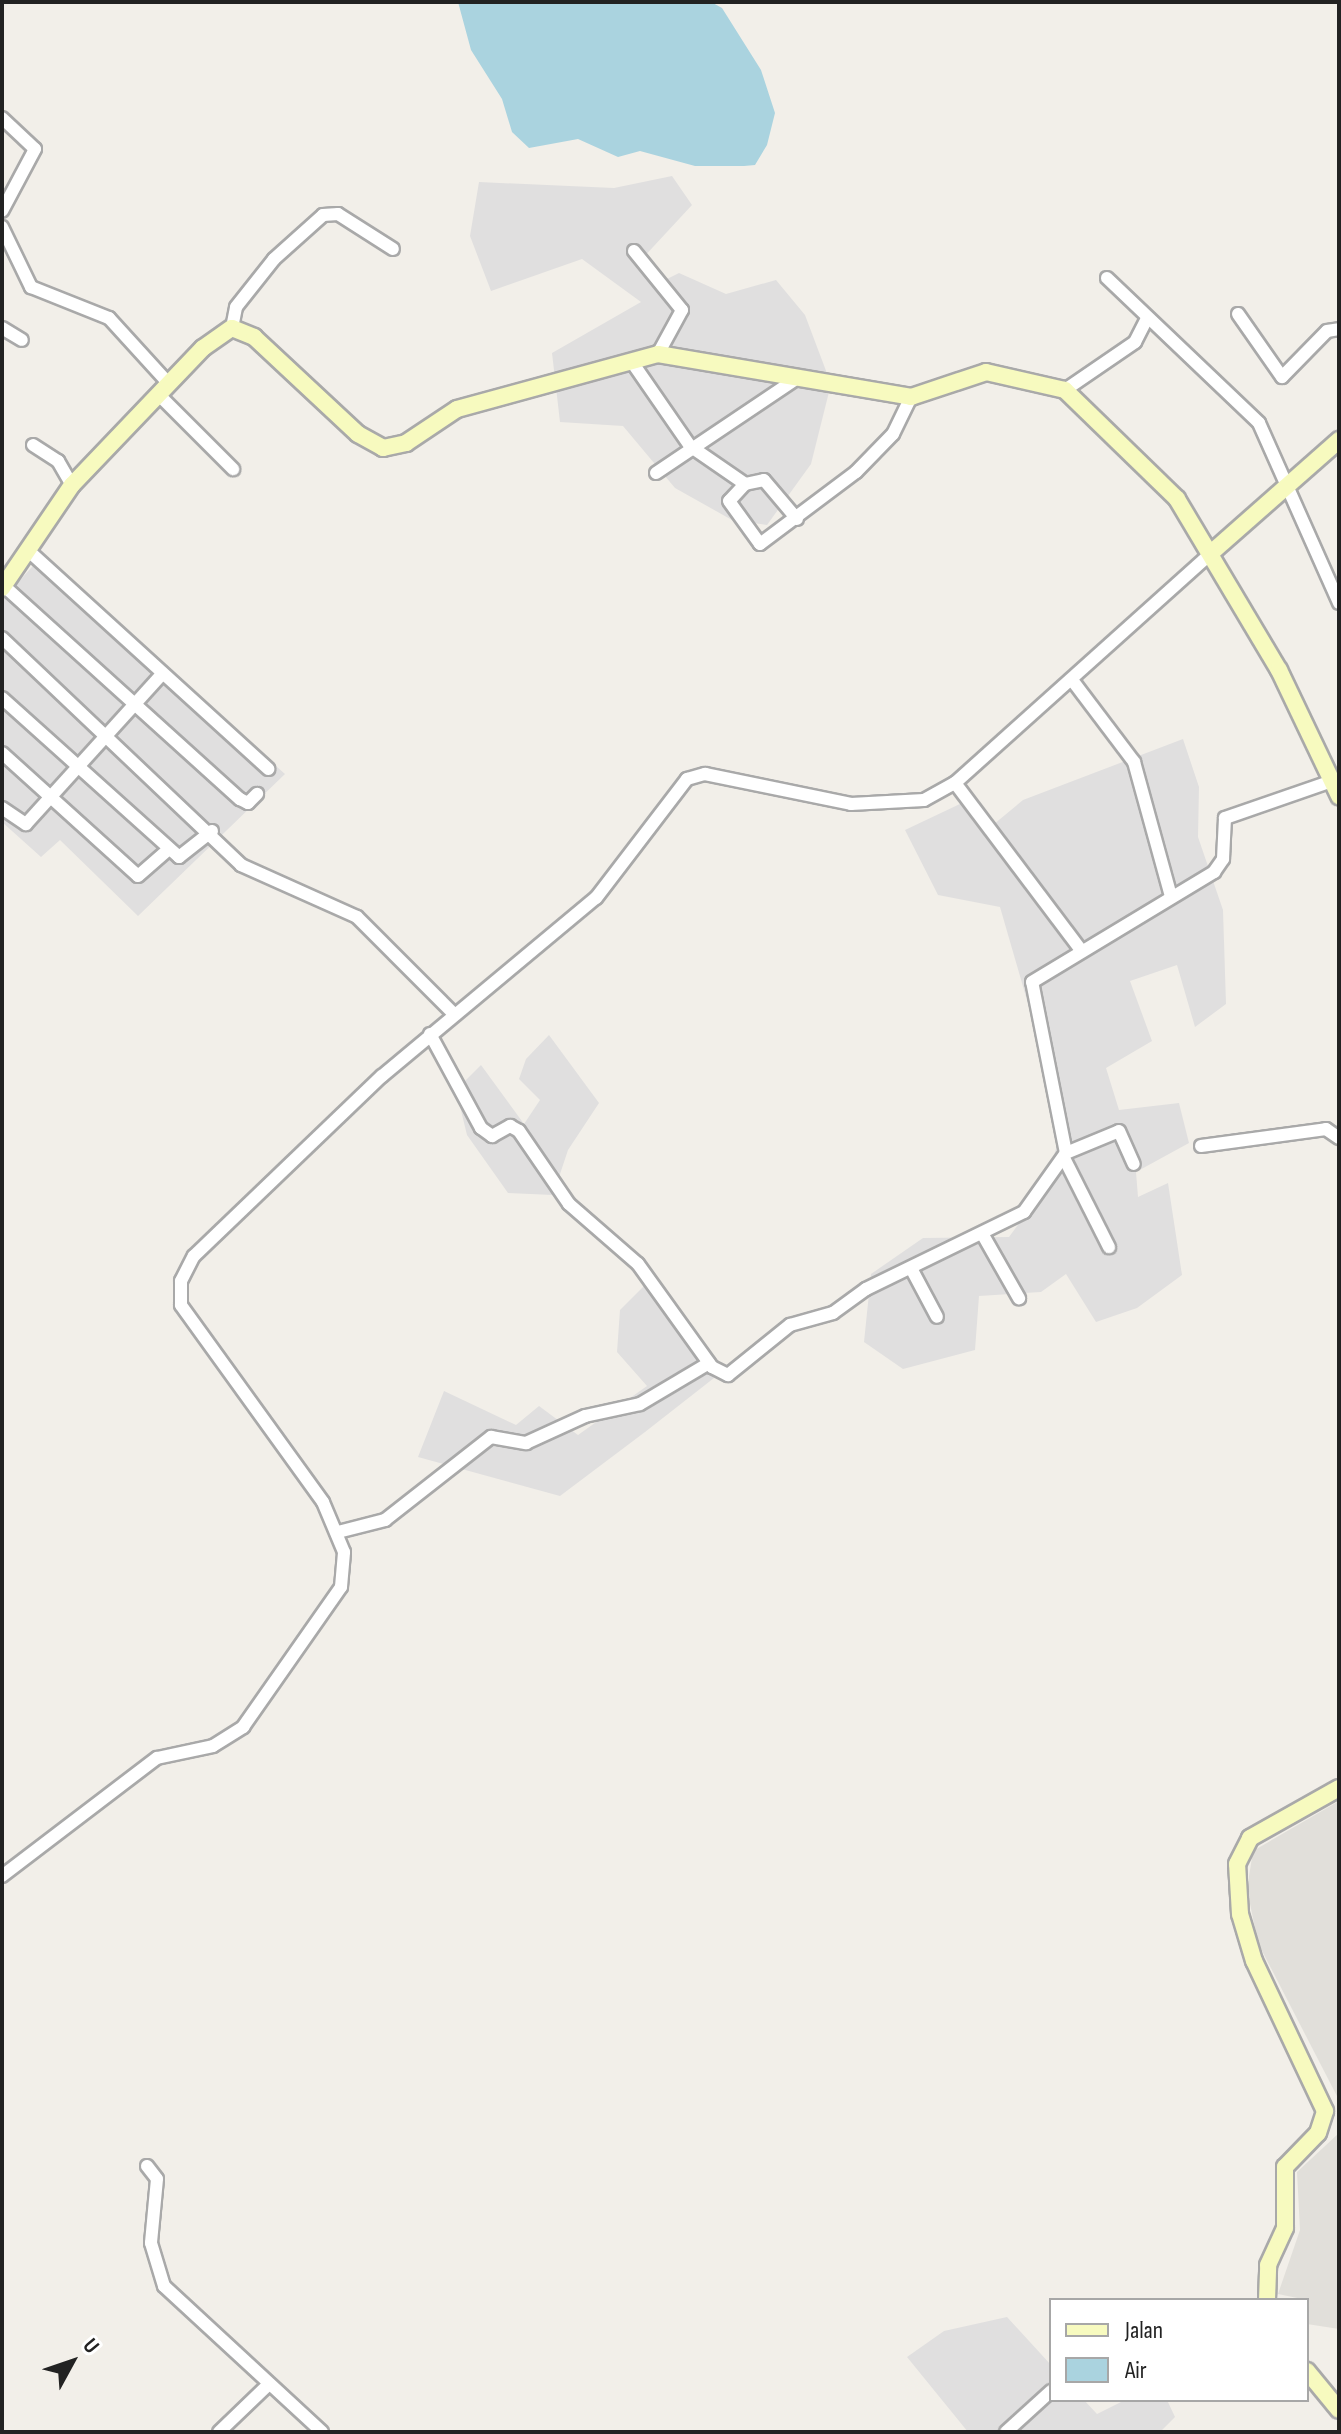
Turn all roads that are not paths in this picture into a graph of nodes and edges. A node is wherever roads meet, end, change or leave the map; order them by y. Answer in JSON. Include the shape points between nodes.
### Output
{"nodes":[{"id":1,"x":2,"y":118,"type":"edge"},
{"id":2,"x":2,"y":211,"type":"edge"},
{"id":3,"x":2,"y":227,"type":"edge"},
{"id":4,"x":393,"y":249,"type":"dead end"},
{"id":5,"x":634,"y":251,"type":"dead end"},
{"id":6,"x":1107,"y":278,"type":"dead end"},
{"id":7,"x":1238,"y":314,"type":"dead end"},
{"id":8,"x":1146,"y":320,"type":"junction"},
{"id":9,"x":2,"y":328,"type":"edge"},
{"id":10,"x":232,"y":328,"type":"junction"},
{"id":11,"x":1339,"y":329,"type":"edge"},
{"id":12,"x":22,"y":340,"type":"dead end"},
{"id":13,"x":658,"y":354,"type":"junction"},
{"id":14,"x":632,"y":362,"type":"junction"},
{"id":15,"x":796,"y":379,"type":"junction"},
{"id":16,"x":164,"y":390,"type":"junction"},
{"id":17,"x":1065,"y":390,"type":"junction"},
{"id":18,"x":911,"y":397,"type":"junction"},
{"id":19,"x":1339,"y":440,"type":"edge"},
{"id":20,"x":33,"y":445,"type":"dead end"},
{"id":21,"x":690,"y":446,"type":"junction"},
{"id":22,"x":233,"y":469,"type":"dead end"},
{"id":23,"x":656,"y":473,"type":"dead end"},
{"id":24,"x":1286,"y":483,"type":"junction"},
{"id":25,"x":745,"y":484,"type":"junction"},
{"id":26,"x":72,"y":485,"type":"junction"},
{"id":27,"x":797,"y":519,"type":"junction"},
{"id":28,"x":31,"y":553,"type":"junction"},
{"id":29,"x":1211,"y":553,"type":"junction"},
{"id":30,"x":3,"y":587,"type":"edge"},
{"id":31,"x":1339,"y":603,"type":"edge"},
{"id":32,"x":2,"y":638,"type":"edge"},
{"id":33,"x":162,"y":674,"type":"junction"},
{"id":34,"x":1072,"y":680,"type":"junction"},
{"id":35,"x":2,"y":698,"type":"edge"},
{"id":36,"x":135,"y":704,"type":"junction"},
{"id":37,"x":107,"y":736,"type":"junction"},
{"id":38,"x":2,"y":753,"type":"edge"},
{"id":39,"x":78,"y":767,"type":"junction"},
{"id":40,"x":268,"y":769,"type":"dead end"},
{"id":41,"x":955,"y":783,"type":"junction"},
{"id":42,"x":1335,"y":788,"type":"edge"},
{"id":43,"x":257,"y":794,"type":"dead end"},
{"id":44,"x":50,"y":798,"type":"junction"},
{"id":45,"x":2,"y":808,"type":"edge"},
{"id":46,"x":212,"y":831,"type":"junction"},
{"id":47,"x":169,"y":849,"type":"junction"},
{"id":48,"x":1171,"y":896,"type":"junction"},
{"id":49,"x":1081,"y":950,"type":"junction"},
{"id":50,"x":453,"y":1013,"type":"junction"},
{"id":51,"x":430,"y":1034,"type":"junction"},
{"id":52,"x":1332,"y":1128,"type":"edge"},
{"id":53,"x":1339,"y":1138,"type":"edge"},
{"id":54,"x":1201,"y":1146,"type":"dead end"},
{"id":55,"x":1065,"y":1155,"type":"junction"},
{"id":56,"x":1134,"y":1164,"type":"dead end"},
{"id":57,"x":983,"y":1235,"type":"junction"},
{"id":58,"x":1109,"y":1247,"type":"dead end"},
{"id":59,"x":912,"y":1270,"type":"junction"},
{"id":60,"x":1019,"y":1298,"type":"dead end"},
{"id":61,"x":937,"y":1317,"type":"dead end"},
{"id":62,"x":709,"y":1363,"type":"junction"},
{"id":63,"x":338,"y":1532,"type":"junction"},
{"id":64,"x":1339,"y":1788,"type":"edge"},
{"id":65,"x":2,"y":1876,"type":"edge"},
{"id":66,"x":147,"y":2166,"type":"dead end"},
{"id":67,"x":1267,"y":2298,"type":"edge"},
{"id":68,"x":1309,"y":2373,"type":"edge"},
{"id":69,"x":268,"y":2385,"type":"junction"},
{"id":70,"x":1049,"y":2393,"type":"edge"},
{"id":71,"x":1339,"y":2410,"type":"edge"},
{"id":72,"x":219,"y":2432,"type":"edge"},
{"id":73,"x":322,"y":2432,"type":"edge"},
{"id":74,"x":1006,"y":2432,"type":"edge"}],
"edges":[{"from":1,"to":2,"type":"street","via":[[35,149]]},
{"from":3,"to":16,"type":"street","via":[[31,287],[109,318]]},
{"from":4,"to":10,"type":"street","via":[[338,214],[323,215],[274,259],[236,307]]},
{"from":5,"to":13,"type":"street","via":[[682,310]]},
{"from":6,"to":8,"type":"street"},
{"from":7,"to":11,"type":"street","via":[[1282,377],[1323,335]]},
{"from":8,"to":17,"type":"street","via":[[1135,342]]},
{"from":8,"to":24,"type":"street","via":[[1244,405]]},
{"from":9,"to":12,"type":"street"},
{"from":10,"to":14,"type":"street","via":[[254,337],[358,434],[383,448],[406,443],[457,409]]},
{"from":10,"to":16,"type":"street"},
{"from":13,"to":14,"type":"street"},
{"from":13,"to":15,"type":"street"},
{"from":14,"to":21,"type":"street"},
{"from":15,"to":18,"type":"street"},
{"from":15,"to":21,"type":"street"},
{"from":16,"to":22,"type":"street"},
{"from":16,"to":26,"type":"street"},
{"from":17,"to":18,"type":"street","via":[[978,372]]},
{"from":17,"to":29,"type":"street","via":[[1177,499]]},
{"from":18,"to":27,"type":"street","via":[[893,434]]},
{"from":19,"to":24,"type":"street"},
{"from":20,"to":26,"type":"street","via":[[58,461]]},
{"from":21,"to":23,"type":"street"},
{"from":21,"to":25,"type":"street"},
{"from":24,"to":29,"type":"street"},
{"from":24,"to":31,"type":"street","via":[[1304,538]]},
{"from":25,"to":27,"type":"street","via":[[764,480]]},
{"from":25,"to":27,"type":"street","via":[[728,497],[757,544]]},
{"from":26,"to":28,"type":"street"},
{"from":28,"to":30,"type":"street"},
{"from":28,"to":33,"type":"street"},
{"from":29,"to":34,"type":"street"},
{"from":29,"to":42,"type":"street","via":[[1288,686]]},
{"from":30,"to":36,"type":"street"},
{"from":32,"to":37,"type":"street"},
{"from":33,"to":36,"type":"street"},
{"from":33,"to":40,"type":"street"},
{"from":34,"to":41,"type":"street"},
{"from":34,"to":48,"type":"street","via":[[1134,762]]},
{"from":35,"to":39,"type":"street"},
{"from":36,"to":37,"type":"street"},
{"from":36,"to":43,"type":"street","via":[[242,801]]},
{"from":37,"to":39,"type":"street"},
{"from":37,"to":46,"type":"street"},
{"from":38,"to":44,"type":"street"},
{"from":39,"to":44,"type":"street"},
{"from":39,"to":47,"type":"street"},
{"from":41,"to":49,"type":"street"},
{"from":41,"to":50,"type":"street","via":[[924,800],[872,806],[692,775],[596,898]]},
{"from":42,"to":48,"type":"street","via":[[1225,818],[1220,867]]},
{"from":44,"to":45,"type":"street","via":[[25,825]]},
{"from":44,"to":47,"type":"street","via":[[140,877]]},
{"from":46,"to":47,"type":"street","via":[[186,858]]},
{"from":46,"to":50,"type":"street","via":[[255,875],[357,917]]},
{"from":48,"to":49,"type":"street"},
{"from":49,"to":55,"type":"street","via":[[1031,984]]},
{"from":50,"to":51,"type":"street"},
{"from":51,"to":62,"type":"street","via":[[481,1128],[490,1136],[510,1126],[519,1131],[576,1213],[643,1270]]},
{"from":51,"to":63,"type":"street","via":[[194,1256],[178,1291],[189,1320],[291,1451]]},
{"from":52,"to":53,"type":"street"},
{"from":52,"to":54,"type":"street"},
{"from":55,"to":56,"type":"street","via":[[1119,1131]]},
{"from":55,"to":57,"type":"street","via":[[1024,1212]]},
{"from":55,"to":58,"type":"street"},
{"from":57,"to":59,"type":"street"},
{"from":57,"to":60,"type":"street"},
{"from":59,"to":61,"type":"street"},
{"from":59,"to":62,"type":"street","via":[[866,1289],[833,1313],[790,1325],[728,1375]]},
{"from":62,"to":63,"type":"street","via":[[640,1404],[585,1416],[526,1443],[491,1437],[385,1520]]},
{"from":63,"to":65,"type":"street","via":[[345,1564],[336,1598],[243,1727],[213,1746],[157,1758]]},
{"from":64,"to":67,"type":"street","via":[[1250,1838],[1237,1864],[1240,1914],[1254,1961],[1325,2111],[1318,2133],[1285,2167],[1285,2228],[1268,2265]]},
{"from":66,"to":69,"type":"street","via":[[157,2179],[150,2234],[164,2286]]},
{"from":68,"to":71,"type":"street"},
{"from":69,"to":72,"type":"street"},
{"from":69,"to":73,"type":"street"},
{"from":70,"to":74,"type":"street"}]}
